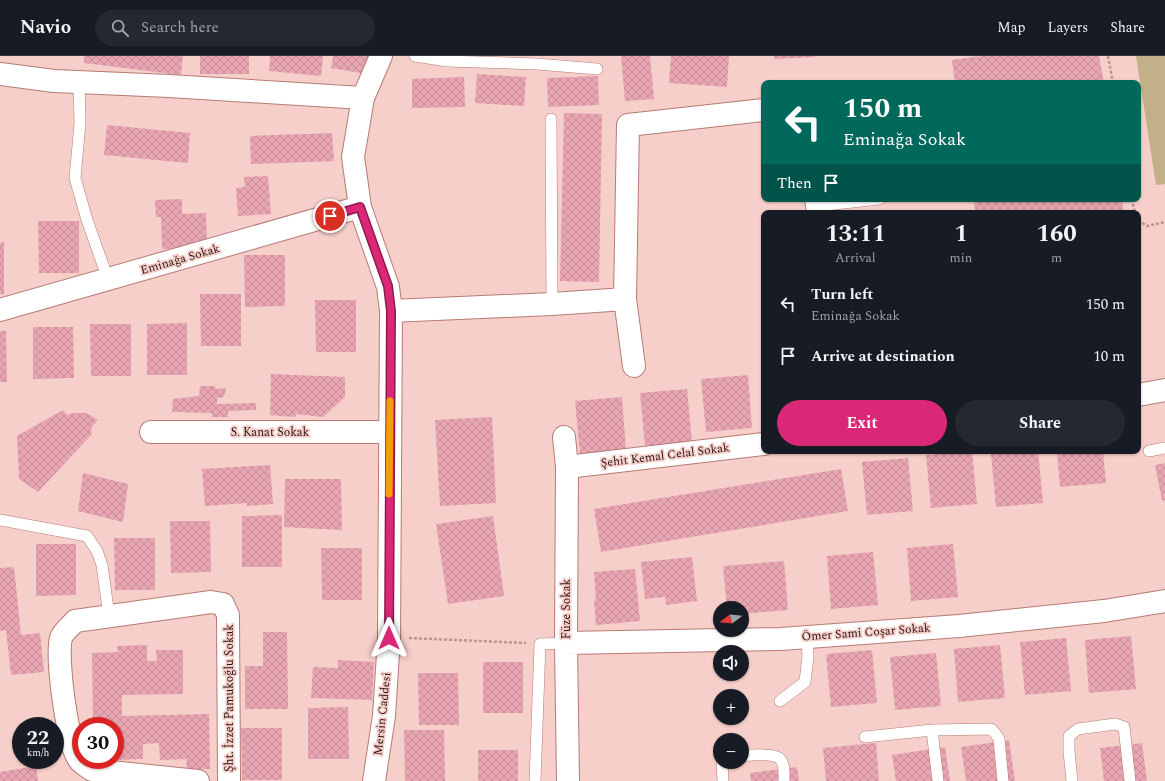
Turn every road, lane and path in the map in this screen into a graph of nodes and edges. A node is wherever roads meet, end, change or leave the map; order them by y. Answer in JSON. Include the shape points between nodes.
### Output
{"nodes":[{"id":1,"x":381,"y":56,"type":"edge"},
{"id":2,"x":415,"y":56,"type":"edge"},
{"id":3,"x":1108,"y":56,"type":"edge"},
{"id":4,"x":597,"y":69,"type":"dead end"},
{"id":5,"x":0,"y":74,"type":"edge"},
{"id":6,"x":1112,"y":80,"type":"edge"},
{"id":7,"x":79,"y":82,"type":"junction"},
{"id":8,"x":363,"y":98,"type":"junction"},
{"id":9,"x":761,"y":110,"type":"edge"},
{"id":10,"x":551,"y":119,"type":"dead end"},
{"id":11,"x":852,"y":202,"type":"edge"},
{"id":12,"x":817,"y":206,"type":"edge"},
{"id":13,"x":360,"y":207,"type":"junction"},
{"id":14,"x":1141,"y":222,"type":"edge"},
{"id":15,"x":1165,"y":222,"type":"edge"},
{"id":16,"x":108,"y":279,"type":"junction"},
{"id":17,"x":625,"y":299,"type":"junction"},
{"id":18,"x":552,"y":304,"type":"junction"},
{"id":19,"x":0,"y":310,"type":"edge"},
{"id":20,"x":391,"y":311,"type":"junction"},
{"id":21,"x":634,"y":366,"type":"dead end"},
{"id":22,"x":1165,"y":390,"type":"edge"},
{"id":23,"x":1141,"y":394,"type":"edge"},
{"id":24,"x":151,"y":432,"type":"dead end"},
{"id":25,"x":389,"y":432,"type":"junction"},
{"id":26,"x":564,"y":437,"type":"dead end"},
{"id":27,"x":761,"y":444,"type":"edge"},
{"id":28,"x":1165,"y":448,"type":"edge"},
{"id":29,"x":1149,"y":451,"type":"dead end"},
{"id":30,"x":567,"y":467,"type":"junction"},
{"id":31,"x":0,"y":520,"type":"edge"},
{"id":32,"x":1165,"y":601,"type":"edge"},
{"id":33,"x":109,"y":616,"type":"junction"},
{"id":34,"x":807,"y":637,"type":"junction"},
{"id":35,"x":389,"y":638,"type":"junction"},
{"id":36,"x":566,"y":643,"type":"junction"},
{"id":37,"x":540,"y":644,"type":"junction"},
{"id":38,"x":780,"y":701,"type":"dead end"},
{"id":39,"x":932,"y":730,"type":"junction"},
{"id":40,"x":865,"y":737,"type":"dead end"},
{"id":41,"x":749,"y":756,"type":"edge"},
{"id":42,"x":722,"y":769,"type":"edge"},
{"id":43,"x":198,"y":781,"type":"edge"},
{"id":44,"x":229,"y":781,"type":"edge"},
{"id":45,"x":374,"y":781,"type":"edge"},
{"id":46,"x":536,"y":781,"type":"edge"},
{"id":47,"x":568,"y":781,"type":"edge"},
{"id":48,"x":723,"y":781,"type":"edge"},
{"id":49,"x":784,"y":781,"type":"edge"},
{"id":50,"x":938,"y":781,"type":"edge"},
{"id":51,"x":1003,"y":781,"type":"edge"},
{"id":52,"x":1072,"y":781,"type":"edge"},
{"id":53,"x":1130,"y":781,"type":"edge"}],
"edges":[{"from":1,"to":8,"type":"street","name":"Mersin Caddesi"},
{"from":2,"to":4,"type":"lane","via":[[447,61]]},
{"from":3,"to":6,"type":"path"},
{"from":5,"to":7,"type":"street"},
{"from":7,"to":8,"type":"street"},
{"from":7,"to":16,"type":"lane","via":[[80,123],[75,178]]},
{"from":8,"to":13,"type":"street","name":"Mersin Caddesi","via":[[353,157]]},
{"from":9,"to":17,"type":"street","via":[[628,125]]},
{"from":10,"to":18,"type":"lane"},
{"from":11,"to":12,"type":"lane"},
{"from":13,"to":16,"type":"street","name":"Eminağa Sokak"},
{"from":13,"to":20,"type":"street","name":"Mersin Caddesi","via":[[388,286]]},
{"from":14,"to":15,"type":"path","via":[[1147,226]]},
{"from":16,"to":19,"type":"street","name":"Eminağa Sokak"},
{"from":17,"to":18,"type":"street"},
{"from":17,"to":21,"type":"street"},
{"from":18,"to":20,"type":"street"},
{"from":20,"to":25,"type":"street","name":"Mersin Caddesi"},
{"from":22,"to":23,"type":"street"},
{"from":24,"to":25,"type":"street","name":"S. Kanat Sokak"},
{"from":25,"to":35,"type":"street","name":"Mersin Caddesi"},
{"from":26,"to":30,"type":"street","name":"Füze Sokak"},
{"from":27,"to":30,"type":"street","name":"Şehit Kemal Celal Sokak"},
{"from":28,"to":29,"type":"lane"},
{"from":30,"to":36,"type":"street","name":"Füze Sokak"},
{"from":31,"to":33,"type":"lane","via":[[87,536],[102,565]]},
{"from":32,"to":34,"type":"street","name":"Ömer Sami Coşar Sokak","via":[[1104,611],[959,626]]},
{"from":33,"to":43,"type":"street","name":"Şht. İzzet Pamukoğlu Sokak","via":[[75,621],[61,636],[63,693],[72,745],[78,760],[92,770]]},
{"from":33,"to":44,"type":"street","name":"Şht. İzzet Pamukoğlu Sokak","via":[[211,602],[222,604],[228,615]]},
{"from":34,"to":36,"type":"street","name":"Ömer Sami Coşar Sokak"},
{"from":34,"to":38,"type":"lane","via":[[805,682]]},
{"from":35,"to":37,"type":"path"},
{"from":35,"to":45,"type":"street","name":"Mersin Caddesi","via":[[384,716]]},
{"from":36,"to":37,"type":"lane"},
{"from":36,"to":47,"type":"street","name":"Füze Sokak"},
{"from":37,"to":46,"type":"lane"},
{"from":39,"to":40,"type":"lane"},
{"from":39,"to":50,"type":"lane"},
{"from":39,"to":51,"type":"lane","via":[[991,729],[999,739]]},
{"from":41,"to":49,"type":"lane","via":[[775,755],[780,758]]},
{"from":42,"to":48,"type":"lane"},
{"from":52,"to":53,"type":"lane","via":[[1069,736],[1078,729],[1115,724],[1124,728]]}]}
